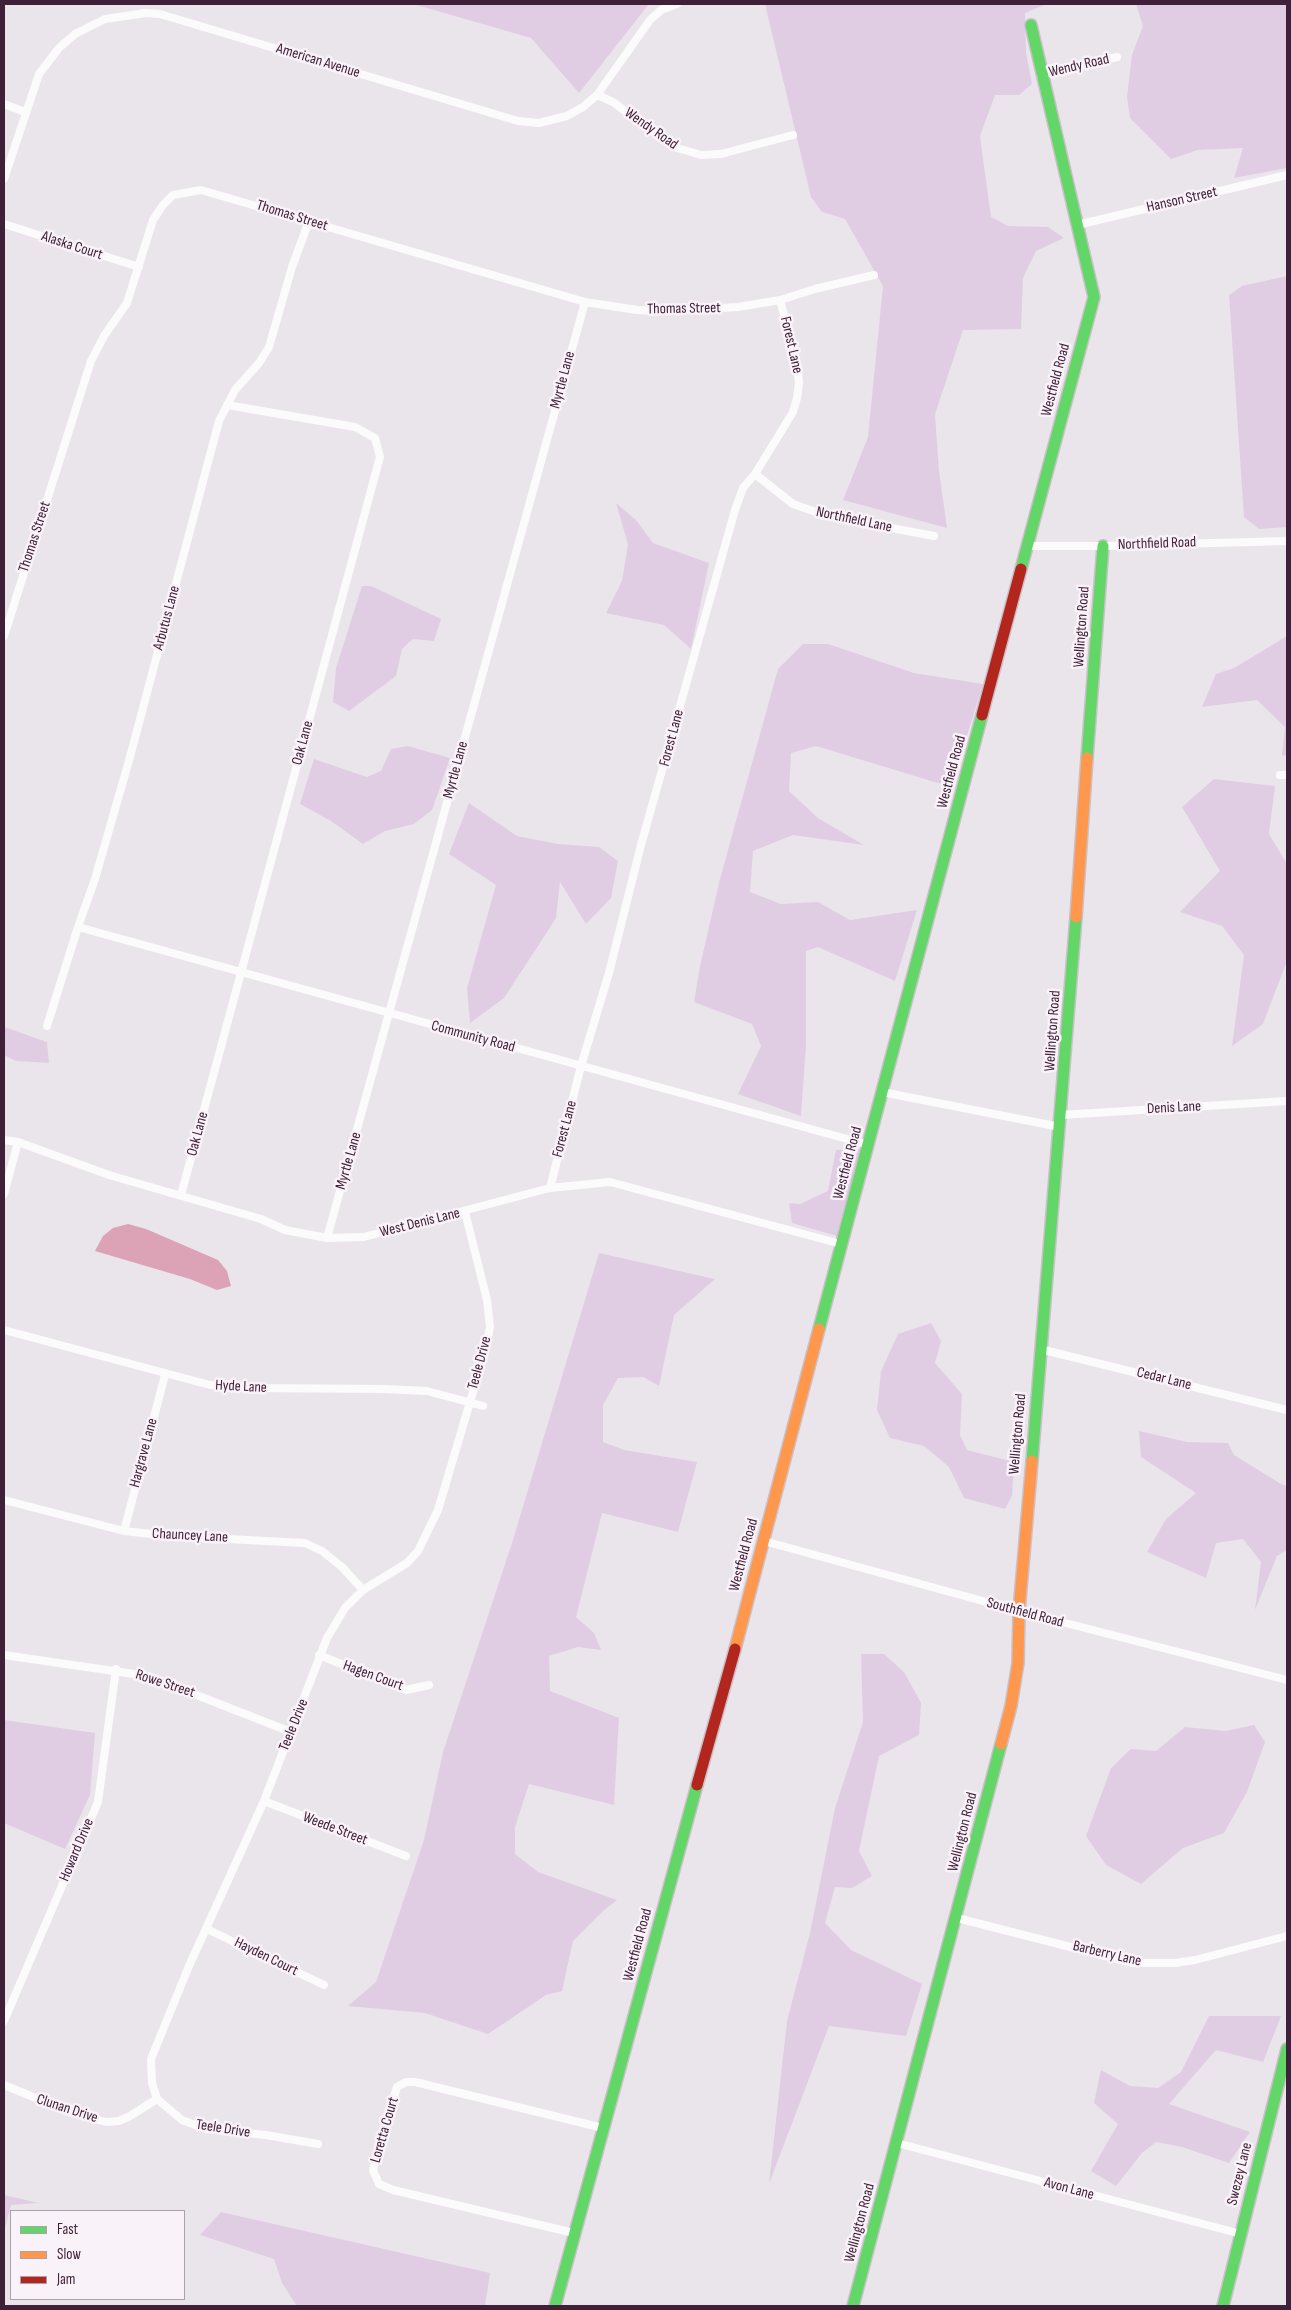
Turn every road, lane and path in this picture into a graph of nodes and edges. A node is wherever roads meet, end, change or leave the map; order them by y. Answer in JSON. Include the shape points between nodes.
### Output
{"nodes":[{"id":1,"x":677,"y":4,"type":"edge"},
{"id":2,"x":1031,"y":25,"type":"dead end"},
{"id":3,"x":1117,"y":57,"type":"dead end"},
{"id":4,"x":1041,"y":75,"type":"junction"},
{"id":5,"x":597,"y":95,"type":"junction"},
{"id":6,"x":4,"y":104,"type":"edge"},
{"id":7,"x":25,"y":112,"type":"junction"},
{"id":8,"x":793,"y":135,"type":"dead end"},
{"id":9,"x":1287,"y":175,"type":"edge"},
{"id":10,"x":4,"y":179,"type":"edge"},
{"id":11,"x":309,"y":222,"type":"junction"},
{"id":12,"x":4,"y":224,"type":"edge"},
{"id":13,"x":1077,"y":225,"type":"junction"},
{"id":14,"x":139,"y":267,"type":"junction"},
{"id":15,"x":874,"y":275,"type":"dead end"},
{"id":16,"x":780,"y":300,"type":"junction"},
{"id":17,"x":585,"y":302,"type":"junction"},
{"id":18,"x":227,"y":405,"type":"junction"},
{"id":19,"x":755,"y":474,"type":"junction"},
{"id":20,"x":934,"y":536,"type":"dead end"},
{"id":21,"x":1287,"y":540,"type":"edge"},
{"id":22,"x":1027,"y":546,"type":"junction"},
{"id":23,"x":1103,"y":546,"type":"junction"},
{"id":24,"x":4,"y":636,"type":"edge"},
{"id":25,"x":78,"y":928,"type":"junction"},
{"id":26,"x":241,"y":973,"type":"junction"},
{"id":27,"x":390,"y":1014,"type":"junction"},
{"id":28,"x":47,"y":1026,"type":"dead end"},
{"id":29,"x":581,"y":1066,"type":"junction"},
{"id":30,"x":882,"y":1092,"type":"junction"},
{"id":31,"x":1287,"y":1101,"type":"edge"},
{"id":32,"x":1061,"y":1121,"type":"junction"},
{"id":33,"x":4,"y":1140,"type":"edge"},
{"id":34,"x":18,"y":1142,"type":"junction"},
{"id":35,"x":868,"y":1145,"type":"junction"},
{"id":36,"x":550,"y":1188,"type":"junction"},
{"id":37,"x":4,"y":1194,"type":"edge"},
{"id":38,"x":182,"y":1194,"type":"junction"},
{"id":39,"x":465,"y":1212,"type":"junction"},
{"id":40,"x":327,"y":1238,"type":"junction"},
{"id":41,"x":840,"y":1244,"type":"junction"},
{"id":42,"x":4,"y":1330,"type":"edge"},
{"id":43,"x":1040,"y":1349,"type":"junction"},
{"id":44,"x":165,"y":1374,"type":"junction"},
{"id":45,"x":470,"y":1402,"type":"junction"},
{"id":46,"x":483,"y":1406,"type":"dead end"},
{"id":47,"x":1287,"y":1410,"type":"edge"},
{"id":48,"x":4,"y":1500,"type":"edge"},
{"id":49,"x":124,"y":1531,"type":"junction"},
{"id":50,"x":764,"y":1541,"type":"junction"},
{"id":51,"x":363,"y":1590,"type":"junction"},
{"id":52,"x":1019,"y":1612,"type":"junction"},
{"id":53,"x":4,"y":1655,"type":"edge"},
{"id":54,"x":319,"y":1655,"type":"junction"},
{"id":55,"x":116,"y":1670,"type":"junction"},
{"id":56,"x":1287,"y":1680,"type":"edge"},
{"id":57,"x":428,"y":1685,"type":"dead end"},
{"id":58,"x":291,"y":1732,"type":"junction"},
{"id":59,"x":264,"y":1801,"type":"junction"},
{"id":60,"x":406,"y":1856,"type":"dead end"},
{"id":61,"x":957,"y":1918,"type":"junction"},
{"id":62,"x":207,"y":1929,"type":"junction"},
{"id":63,"x":1287,"y":1936,"type":"edge"},
{"id":64,"x":324,"y":1985,"type":"dead end"},
{"id":65,"x":4,"y":2021,"type":"edge"},
{"id":66,"x":1287,"y":2049,"type":"edge"},
{"id":67,"x":4,"y":2085,"type":"edge"},
{"id":68,"x":157,"y":2098,"type":"junction"},
{"id":69,"x":603,"y":2128,"type":"junction"},
{"id":70,"x":897,"y":2143,"type":"junction"},
{"id":71,"x":318,"y":2144,"type":"dead end"},
{"id":72,"x":574,"y":2233,"type":"junction"},
{"id":73,"x":1240,"y":2234,"type":"junction"},
{"id":74,"x":555,"y":2306,"type":"edge"},
{"id":75,"x":853,"y":2306,"type":"edge"},
{"id":76,"x":1223,"y":2306,"type":"edge"}],
"edges":[{"from":1,"to":5,"type":"street","name":"American Avenue","via":[[661,10],[650,20]]},
{"from":2,"to":4,"type":"street","name":"Westfield Road"},
{"from":3,"to":4,"type":"street","name":"Wendy Road"},
{"from":4,"to":13,"type":"street","name":"Westfield Road"},
{"from":5,"to":7,"type":"street","name":"American Avenue","via":[[583,107],[555,120],[518,122],[178,18],[146,13],[105,19],[75,34],[59,48],[39,74]]},
{"from":5,"to":8,"type":"street","name":"Wendy Road","via":[[613,102],[674,147],[702,155],[721,154]]},
{"from":6,"to":7,"type":"street"},
{"from":7,"to":10,"type":"street","name":"American Avenue"},
{"from":9,"to":13,"type":"street","name":"Hanson Street"},
{"from":11,"to":14,"type":"street","name":"Thomas Street","via":[[200,190],[173,195],[153,220]]},
{"from":11,"to":17,"type":"street","name":"Thomas Street"},
{"from":11,"to":18,"type":"street","name":"Arbutus Lane","via":[[269,347]]},
{"from":12,"to":14,"type":"street","name":"Alaska Court"},
{"from":13,"to":22,"type":"street","name":"Westfield Road","via":[[1094,297]]},
{"from":14,"to":24,"type":"street","name":"Thomas Street","via":[[127,303],[91,362]]},
{"from":15,"to":16,"type":"street","name":"Thomas Street"},
{"from":16,"to":17,"type":"street","name":"Thomas Street","via":[[738,307],[667,311]]},
{"from":16,"to":19,"type":"street","name":"Forest Lane","via":[[797,365],[797,398],[793,412]]},
{"from":17,"to":27,"type":"street","name":"Myrtle Lane"},
{"from":18,"to":25,"type":"street","name":"Arbutus Lane","via":[[219,420],[133,747]]},
{"from":18,"to":26,"type":"street","name":"Oak Lane","via":[[354,426],[375,438],[380,457]]},
{"from":19,"to":20,"type":"street","name":"Northfield Lane","via":[[793,504],[827,516]]},
{"from":19,"to":29,"type":"street","name":"Forest Lane","via":[[743,488],[735,510]]},
{"from":21,"to":23,"type":"street","name":"Northfield Road"},
{"from":22,"to":23,"type":"street","name":"Northfield Road"},
{"from":22,"to":30,"type":"street","name":"Westfield Road"},
{"from":23,"to":32,"type":"street","name":"Wellington Road"},
{"from":25,"to":26,"type":"street","name":"Community Road"},
{"from":25,"to":28,"type":"street","name":"Arbutus Lane"},
{"from":26,"to":27,"type":"street","name":"Community Road"},
{"from":26,"to":38,"type":"street","name":"Oak Lane"},
{"from":27,"to":29,"type":"street","name":"Community Road"},
{"from":27,"to":40,"type":"street","name":"Myrtle Lane"},
{"from":29,"to":35,"type":"street","name":"Community Road"},
{"from":29,"to":36,"type":"street","name":"Forest Lane"},
{"from":30,"to":32,"type":"street","name":"Denis Lane"},
{"from":30,"to":35,"type":"street","name":"Westfield Road"},
{"from":31,"to":32,"type":"street","name":"Denis Lane"},
{"from":32,"to":43,"type":"street","name":"Wellington Road"},
{"from":33,"to":34,"type":"street","name":"West Denis Lane"},
{"from":34,"to":37,"type":"street"},
{"from":34,"to":38,"type":"street","name":"West Denis Lane","via":[[109,1174]]},
{"from":35,"to":41,"type":"street","name":"Westfield Road"},
{"from":36,"to":39,"type":"street","name":"West Denis Lane"},
{"from":36,"to":41,"type":"street","name":"West Denis Lane","via":[[610,1182]]},
{"from":38,"to":40,"type":"street","name":"West Denis Lane","via":[[285,1230]]},
{"from":39,"to":40,"type":"street","name":"West Denis Lane","via":[[364,1237]]},
{"from":39,"to":45,"type":"street","name":"Teele Drive","via":[[487,1300],[490,1327]]},
{"from":41,"to":50,"type":"street","name":"Westfield Road"},
{"from":42,"to":44,"type":"street","name":"Hyde Lane"},
{"from":43,"to":47,"type":"street","name":"Cedar Lane"},
{"from":43,"to":52,"type":"street","name":"Wellington Road"},
{"from":44,"to":45,"type":"street","name":"Hyde Lane","via":[[210,1386],[427,1391]]},
{"from":44,"to":49,"type":"street","name":"Hargrave Lane"},
{"from":45,"to":46,"type":"street","name":"Hyde Lane"},
{"from":45,"to":51,"type":"street","name":"Teele Drive","via":[[438,1510],[418,1552],[407,1563]]},
{"from":48,"to":49,"type":"street","name":"Chauncey Lane"},
{"from":49,"to":51,"type":"street","name":"Chauncey Lane","via":[[305,1543],[322,1551],[342,1567]]},
{"from":50,"to":52,"type":"street","name":"Southfield Road"},
{"from":50,"to":69,"type":"street","name":"Westfield Road"},
{"from":51,"to":54,"type":"street","name":"Teele Drive","via":[[345,1608]]},
{"from":52,"to":56,"type":"street","name":"Southfield Road"},
{"from":52,"to":61,"type":"street","name":"Wellington Road","via":[[1018,1663],[1011,1706]]},
{"from":53,"to":55,"type":"street","name":"Rowe Street"},
{"from":54,"to":57,"type":"street","name":"Hagen Court","via":[[406,1690]]},
{"from":54,"to":58,"type":"street","name":"Teele Drive"},
{"from":55,"to":58,"type":"street","name":"Rowe Street","via":[[148,1676]]},
{"from":55,"to":65,"type":"street","name":"Howard Drive","via":[[98,1802]]},
{"from":58,"to":59,"type":"street","name":"Teele Drive"},
{"from":59,"to":60,"type":"street","name":"Weede Street"},
{"from":59,"to":62,"type":"street","name":"Teele Drive"},
{"from":61,"to":63,"type":"street","name":"Barberry Lane","via":[[1133,1963],[1165,1964],[1195,1960]]},
{"from":61,"to":70,"type":"street","name":"Wellington Road"},
{"from":62,"to":64,"type":"street","name":"Hayden Court"},
{"from":62,"to":68,"type":"street","name":"Teele Drive","via":[[154,2048],[150,2072]]},
{"from":66,"to":73,"type":"street","name":"Swezey Lane"},
{"from":67,"to":68,"type":"street","name":"Clunan Drive","via":[[72,2113],[106,2122],[130,2116]]},
{"from":68,"to":71,"type":"street","name":"Teele Drive","via":[[182,2120],[206,2129]]},
{"from":69,"to":72,"type":"street","name":"Westfield Road"},
{"from":69,"to":72,"type":"street","name":"Loretta Court","via":[[415,2082],[397,2087],[385,2124],[373,2170],[379,2184]]},
{"from":70,"to":73,"type":"street","name":"Avon Lane"},
{"from":70,"to":75,"type":"street","name":"Wellington Road"},
{"from":72,"to":74,"type":"street","name":"Westfield Road"},
{"from":73,"to":76,"type":"street","name":"Swezey Lane"}]}
